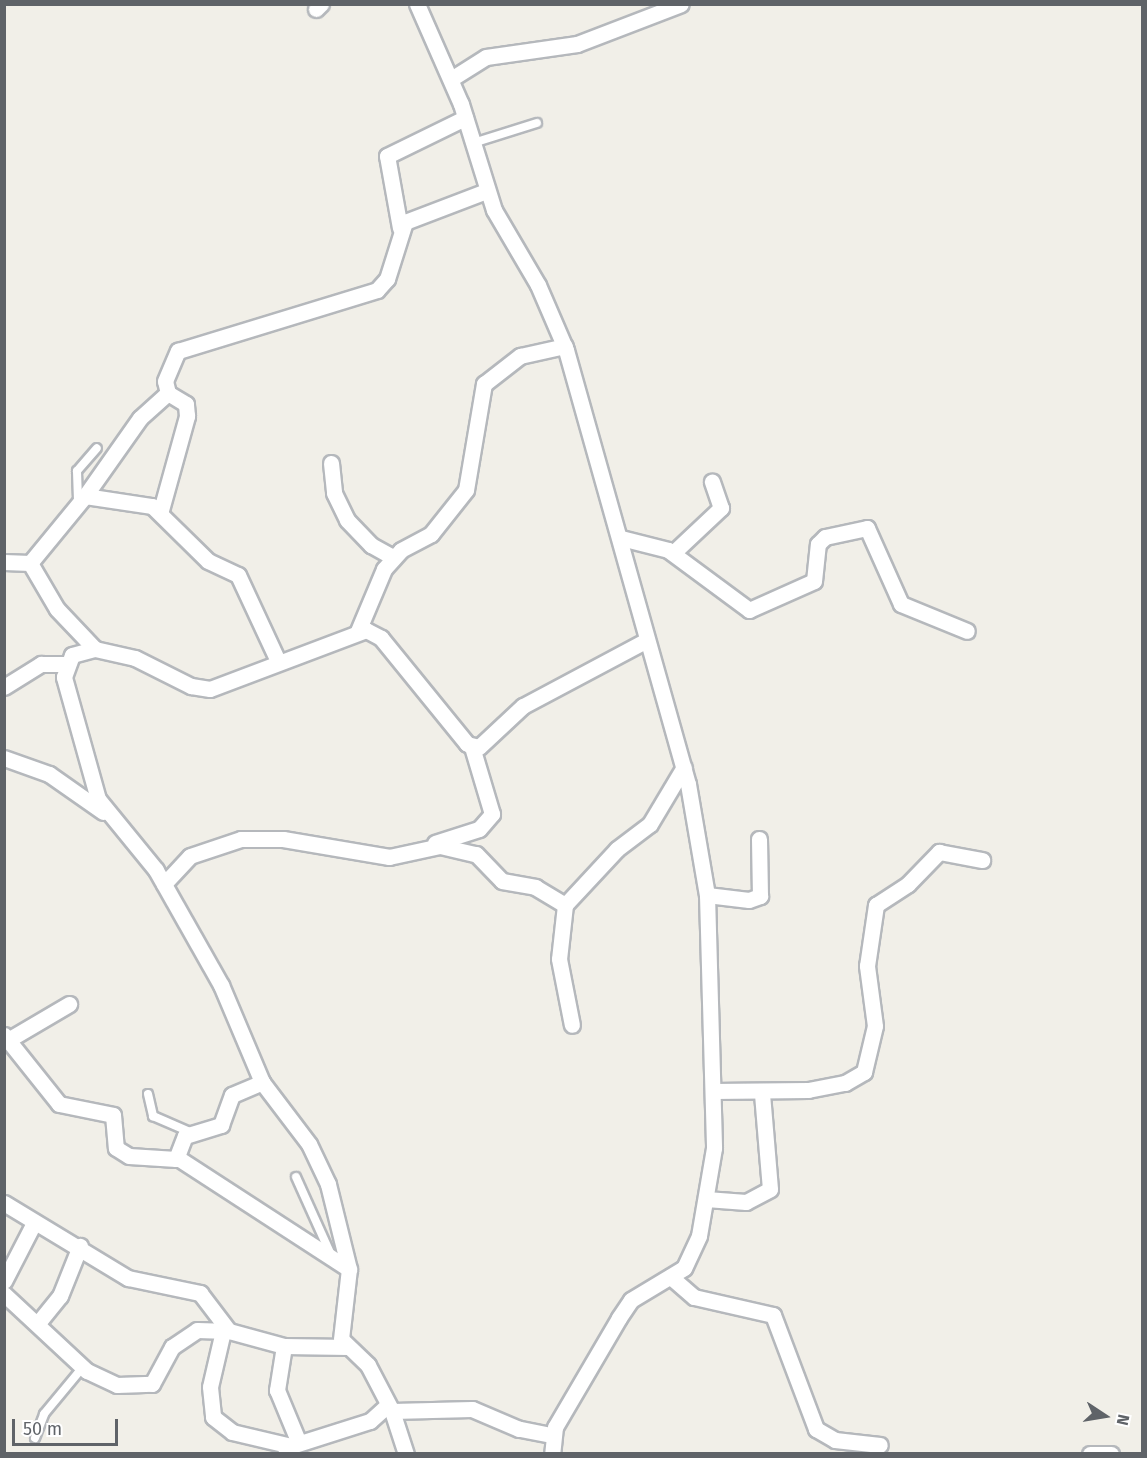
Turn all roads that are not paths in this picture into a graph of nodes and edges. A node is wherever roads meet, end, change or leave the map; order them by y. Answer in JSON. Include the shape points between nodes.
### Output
{"nodes":[{"id":1,"x":417,"y":4,"type":"edge"},
{"id":2,"x":678,"y":5,"type":"edge"},
{"id":3,"x":451,"y":80,"type":"junction"},
{"id":4,"x":465,"y":118,"type":"junction"},
{"id":5,"x":537,"y":123,"type":"dead end"},
{"id":6,"x":473,"y":142,"type":"junction"},
{"id":7,"x":486,"y":191,"type":"junction"},
{"id":8,"x":400,"y":228,"type":"junction"},
{"id":9,"x":565,"y":346,"type":"junction"},
{"id":10,"x":168,"y":393,"type":"junction"},
{"id":11,"x":97,"y":448,"type":"dead end"},
{"id":12,"x":331,"y":463,"type":"dead end"},
{"id":13,"x":712,"y":482,"type":"dead end"},
{"id":14,"x":82,"y":498,"type":"junction"},
{"id":15,"x":161,"y":510,"type":"junction"},
{"id":16,"x":621,"y":538,"type":"junction"},
{"id":17,"x":673,"y":553,"type":"junction"},
{"id":18,"x":393,"y":556,"type":"junction"},
{"id":19,"x":4,"y":562,"type":"edge"},
{"id":20,"x":30,"y":563,"type":"junction"},
{"id":21,"x":358,"y":631,"type":"junction"},
{"id":22,"x":967,"y":631,"type":"dead end"},
{"id":23,"x":645,"y":641,"type":"junction"},
{"id":24,"x":94,"y":648,"type":"junction"},
{"id":25,"x":278,"y":661,"type":"junction"},
{"id":26,"x":66,"y":664,"type":"junction"},
{"id":27,"x":4,"y":687,"type":"edge"},
{"id":28,"x":472,"y":747,"type":"junction"},
{"id":29,"x":4,"y":758,"type":"edge"},
{"id":30,"x":684,"y":767,"type":"junction"},
{"id":31,"x":108,"y":815,"type":"junction"},
{"id":32,"x":759,"y":839,"type":"dead end"},
{"id":33,"x":432,"y":847,"type":"junction"},
{"id":34,"x":982,"y":860,"type":"dead end"},
{"id":35,"x":164,"y":884,"type":"junction"},
{"id":36,"x":707,"y":895,"type":"junction"},
{"id":37,"x":565,"y":906,"type":"junction"},
{"id":38,"x":69,"y":1004,"type":"dead end"},
{"id":39,"x":572,"y":1024,"type":"dead end"},
{"id":40,"x":6,"y":1038,"type":"edge"},
{"id":41,"x":261,"y":1082,"type":"junction"},
{"id":42,"x":713,"y":1091,"type":"junction"},
{"id":43,"x":148,"y":1094,"type":"dead end"},
{"id":44,"x":762,"y":1094,"type":"junction"},
{"id":45,"x":192,"y":1133,"type":"junction"},
{"id":46,"x":178,"y":1158,"type":"junction"},
{"id":47,"x":296,"y":1177,"type":"dead end"},
{"id":48,"x":706,"y":1200,"type":"junction"},
{"id":49,"x":4,"y":1203,"type":"edge"},
{"id":50,"x":34,"y":1222,"type":"junction"},
{"id":51,"x":80,"y":1246,"type":"junction"},
{"id":52,"x":334,"y":1261,"type":"junction"},
{"id":53,"x":349,"y":1269,"type":"junction"},
{"id":54,"x":672,"y":1278,"type":"junction"},
{"id":55,"x":4,"y":1281,"type":"edge"},
{"id":56,"x":4,"y":1294,"type":"edge"},
{"id":57,"x":38,"y":1323,"type":"junction"},
{"id":58,"x":226,"y":1331,"type":"junction"},
{"id":59,"x":284,"y":1346,"type":"junction"},
{"id":60,"x":348,"y":1347,"type":"junction"},
{"id":61,"x":82,"y":1367,"type":"junction"},
{"id":62,"x":390,"y":1408,"type":"junction"},
{"id":63,"x":551,"y":1435,"type":"junction"},
{"id":64,"x":35,"y":1438,"type":"dead end"},
{"id":65,"x":880,"y":1445,"type":"dead end"},
{"id":66,"x":291,"y":1447,"type":"edge"},
{"id":67,"x":406,"y":1454,"type":"edge"},
{"id":68,"x":552,"y":1454,"type":"edge"},
{"id":69,"x":1090,"y":1454,"type":"edge"},
{"id":70,"x":1111,"y":1454,"type":"edge"}],
"edges":[{"from":1,"to":3,"type":"street"},
{"from":2,"to":3,"type":"street","via":[[577,44],[486,57]]},
{"from":3,"to":4,"type":"street"},
{"from":4,"to":6,"type":"street"},
{"from":4,"to":8,"type":"street","via":[[387,156]]},
{"from":5,"to":6,"type":"lane"},
{"from":6,"to":7,"type":"street"},
{"from":7,"to":8,"type":"street","via":[[413,216]]},
{"from":7,"to":9,"type":"street"},
{"from":8,"to":10,"type":"street","via":[[387,279],[378,290],[184,347],[167,368]]},
{"from":9,"to":16,"type":"street"},
{"from":9,"to":18,"type":"street","via":[[520,356],[491,375],[480,392],[475,461],[466,490],[431,534]]},
{"from":10,"to":14,"type":"street","via":[[140,418]]},
{"from":10,"to":15,"type":"street","via":[[188,408]]},
{"from":11,"to":14,"type":"lane","via":[[77,471]]},
{"from":12,"to":18,"type":"street","via":[[334,493],[347,520],[371,545]]},
{"from":13,"to":17,"type":"street","via":[[721,508]]},
{"from":14,"to":15,"type":"street"},
{"from":14,"to":20,"type":"street"},
{"from":15,"to":25,"type":"street","via":[[208,561],[240,578]]},
{"from":16,"to":17,"type":"street"},
{"from":16,"to":23,"type":"street"},
{"from":17,"to":22,"type":"street","via":[[749,609],[814,582],[818,544],[825,537],[867,528],[901,604]]},
{"from":18,"to":21,"type":"street"},
{"from":19,"to":20,"type":"street"},
{"from":20,"to":24,"type":"street","via":[[57,609]]},
{"from":21,"to":25,"type":"street"},
{"from":21,"to":28,"type":"street","via":[[381,638]]},
{"from":23,"to":28,"type":"street","via":[[523,706],[484,745]]},
{"from":23,"to":30,"type":"street"},
{"from":24,"to":25,"type":"street","via":[[135,658],[201,689],[221,686]]},
{"from":24,"to":26,"type":"street","via":[[72,655]]},
{"from":26,"to":27,"type":"street","via":[[41,664]]},
{"from":26,"to":31,"type":"street","via":[[71,714],[88,775]]},
{"from":28,"to":33,"type":"street","via":[[492,804],[489,820]]},
{"from":29,"to":31,"type":"street","via":[[49,774]]},
{"from":30,"to":36,"type":"street"},
{"from":30,"to":37,"type":"street","via":[[650,824],[617,849]]},
{"from":31,"to":35,"type":"street","via":[[147,857]]},
{"from":32,"to":36,"type":"street","via":[[760,896],[749,900]]},
{"from":33,"to":35,"type":"street","via":[[389,857],[283,840],[241,838],[190,856]]},
{"from":33,"to":37,"type":"street","via":[[476,854],[502,881],[535,887]]},
{"from":34,"to":44,"type":"street","via":[[939,852],[908,884],[876,905],[867,966],[875,1026],[864,1072],[845,1083]]},
{"from":35,"to":41,"type":"street","via":[[221,985]]},
{"from":36,"to":42,"type":"street"},
{"from":37,"to":39,"type":"street","via":[[559,959]]},
{"from":38,"to":40,"type":"street"},
{"from":40,"to":46,"type":"street","via":[[59,1104],[113,1115],[119,1152]]},
{"from":41,"to":45,"type":"street","via":[[232,1095],[221,1125]]},
{"from":41,"to":53,"type":"street","via":[[318,1162],[340,1220]]},
{"from":42,"to":44,"type":"street"},
{"from":42,"to":48,"type":"street"},
{"from":43,"to":45,"type":"lane","via":[[156,1119]]},
{"from":44,"to":48,"type":"street","via":[[770,1189],[746,1202]]},
{"from":45,"to":46,"type":"street","via":[[185,1136]]},
{"from":46,"to":52,"type":"street"},
{"from":47,"to":52,"type":"lane"},
{"from":48,"to":54,"type":"street","via":[[692,1257]]},
{"from":49,"to":50,"type":"street"},
{"from":50,"to":51,"type":"street"},
{"from":50,"to":55,"type":"street"},
{"from":51,"to":57,"type":"street","via":[[60,1296]]},
{"from":51,"to":58,"type":"street","via":[[140,1283],[180,1285],[200,1293]]},
{"from":52,"to":53,"type":"street"},
{"from":53,"to":60,"type":"street","via":[[339,1331]]},
{"from":54,"to":63,"type":"street","via":[[631,1300]]},
{"from":54,"to":65,"type":"street","via":[[694,1297],[773,1315],[816,1429],[835,1440]]},
{"from":56,"to":57,"type":"street"},
{"from":57,"to":61,"type":"street"},
{"from":58,"to":59,"type":"street"},
{"from":58,"to":61,"type":"street","via":[[197,1330],[180,1338],[155,1380],[144,1387],[101,1380]]},
{"from":58,"to":66,"type":"street","via":[[210,1388],[213,1417],[232,1432]]},
{"from":59,"to":60,"type":"street"},
{"from":59,"to":66,"type":"street","via":[[277,1390]]},
{"from":60,"to":62,"type":"street","via":[[368,1365]]},
{"from":61,"to":64,"type":"lane","via":[[44,1414]]},
{"from":62,"to":63,"type":"street","via":[[472,1409],[519,1429]]},
{"from":62,"to":66,"type":"street","via":[[370,1421]]},
{"from":62,"to":67,"type":"street"},
{"from":63,"to":68,"type":"street"},
{"from":69,"to":70,"type":"street"}]}
